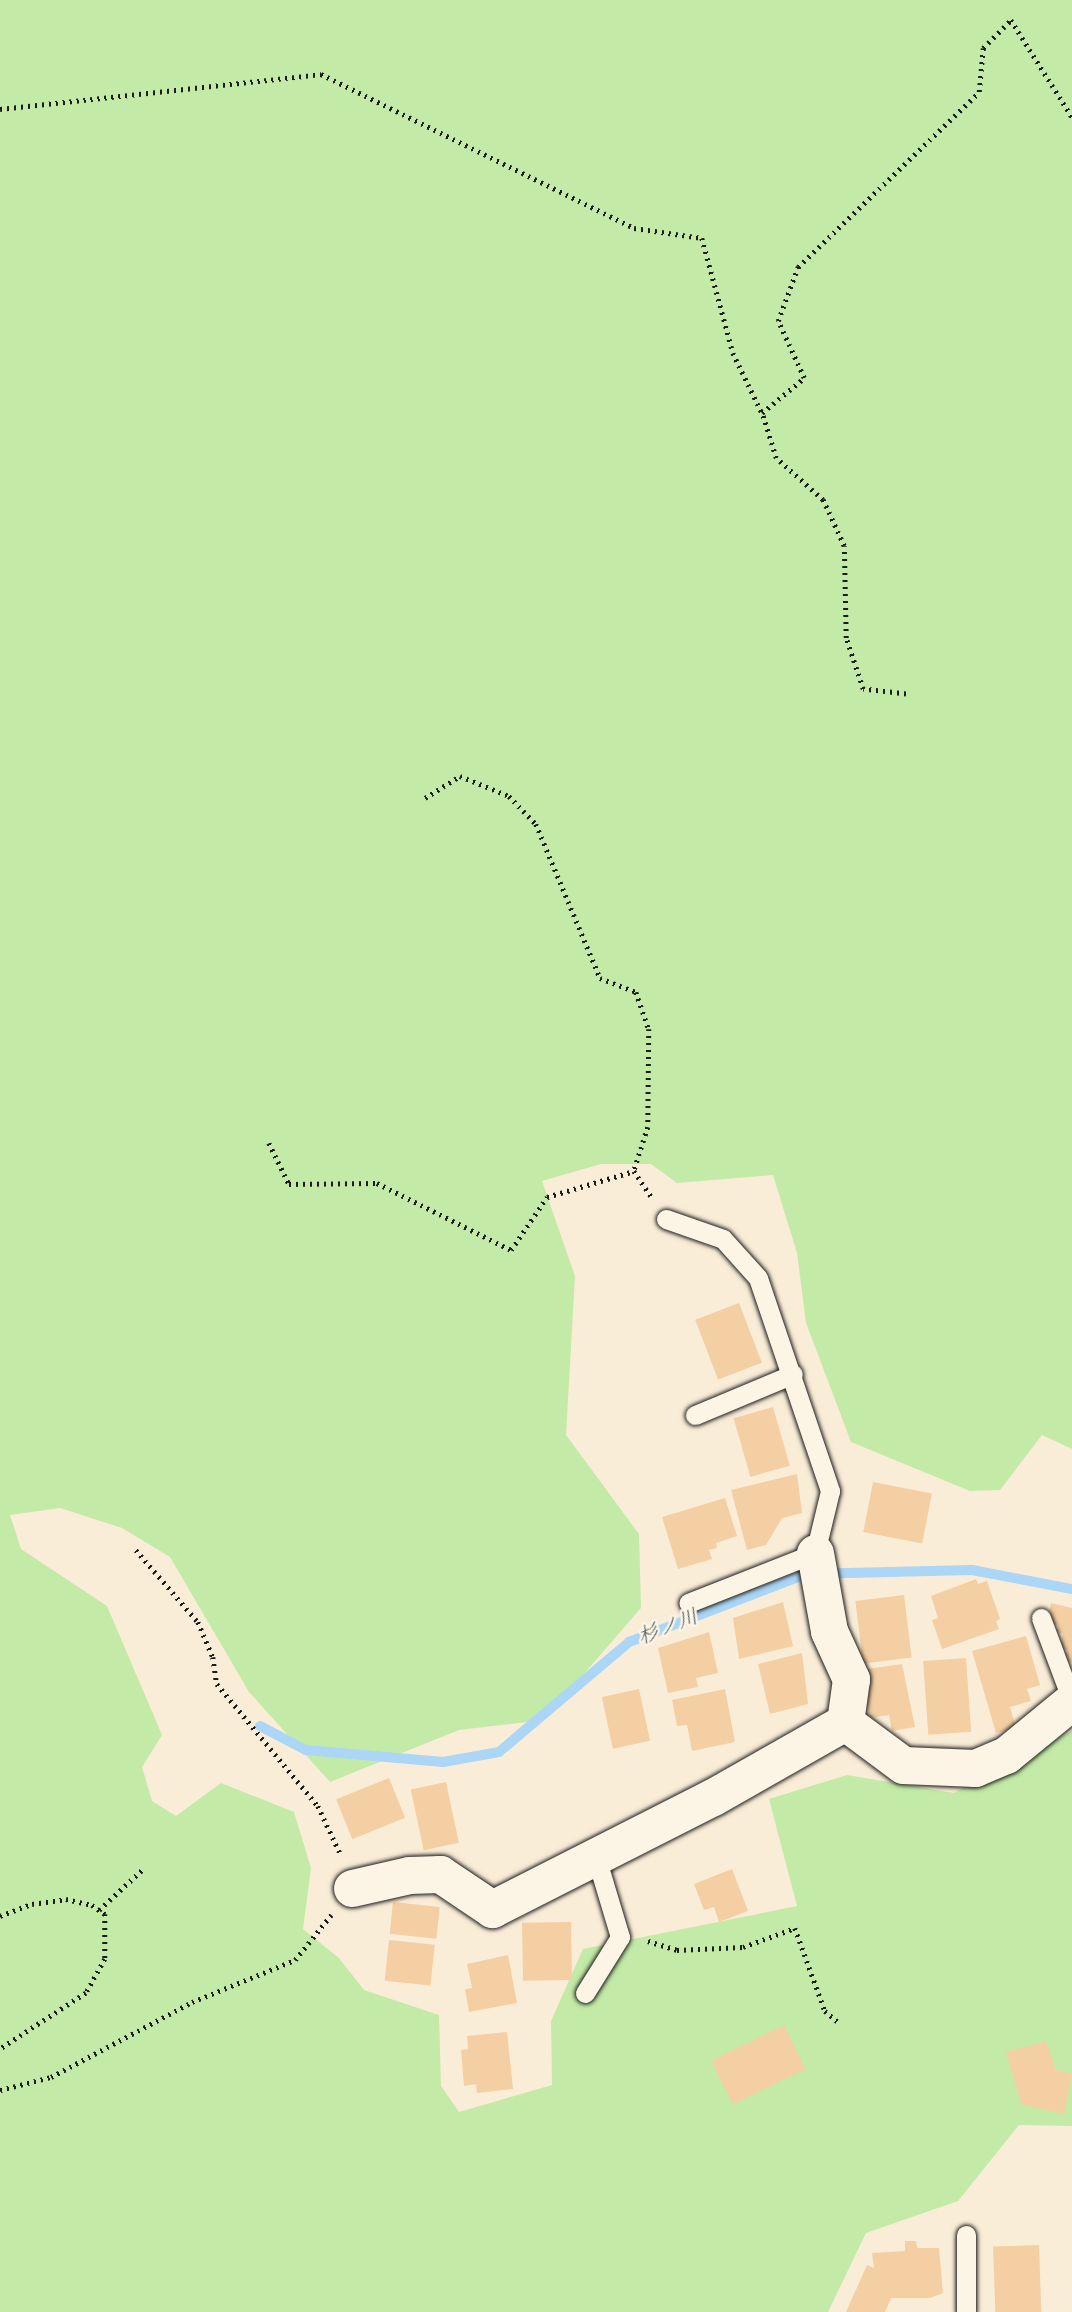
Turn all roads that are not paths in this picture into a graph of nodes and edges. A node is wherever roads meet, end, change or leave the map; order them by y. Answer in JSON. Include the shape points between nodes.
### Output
{"nodes":[{"id":1,"x":666,"y":1219,"type":"road end"},
{"id":2,"x":793,"y":1374,"type":"junction"},
{"id":3,"x":695,"y":1415,"type":"dead end"},
{"id":4,"x":815,"y":1553,"type":"junction"},
{"id":5,"x":688,"y":1603,"type":"dead end"},
{"id":6,"x":1041,"y":1618,"type":"dead end"},
{"id":7,"x":1072,"y":1701,"type":"edge"},
{"id":8,"x":845,"y":1722,"type":"junction"},
{"id":9,"x":596,"y":1857,"type":"junction"},
{"id":10,"x":352,"y":1888,"type":"road end"},
{"id":11,"x":585,"y":1993,"type":"dead end"},
{"id":12,"x":965,"y":2235,"type":"dead end"},
{"id":13,"x":967,"y":2312,"type":"edge"}],
"edges":[{"from":1,"to":2,"type":"lane","via":[[723,1239],[758,1278]]},
{"from":2,"to":3,"type":"lane"},
{"from":2,"to":4,"type":"lane","via":[[830,1491]]},
{"from":4,"to":5,"type":"lane"},
{"from":4,"to":8,"type":"street","via":[[829,1632],[851,1679]]},
{"from":6,"to":7,"type":"lane"},
{"from":7,"to":8,"type":"street","via":[[1006,1755],[975,1768],[903,1765]]},
{"from":8,"to":9,"type":"street"},
{"from":9,"to":10,"type":"street","via":[[492,1909],[440,1874],[409,1875]]},
{"from":9,"to":11,"type":"lane","via":[[620,1937]]},
{"from":12,"to":13,"type":"lane"}]}
